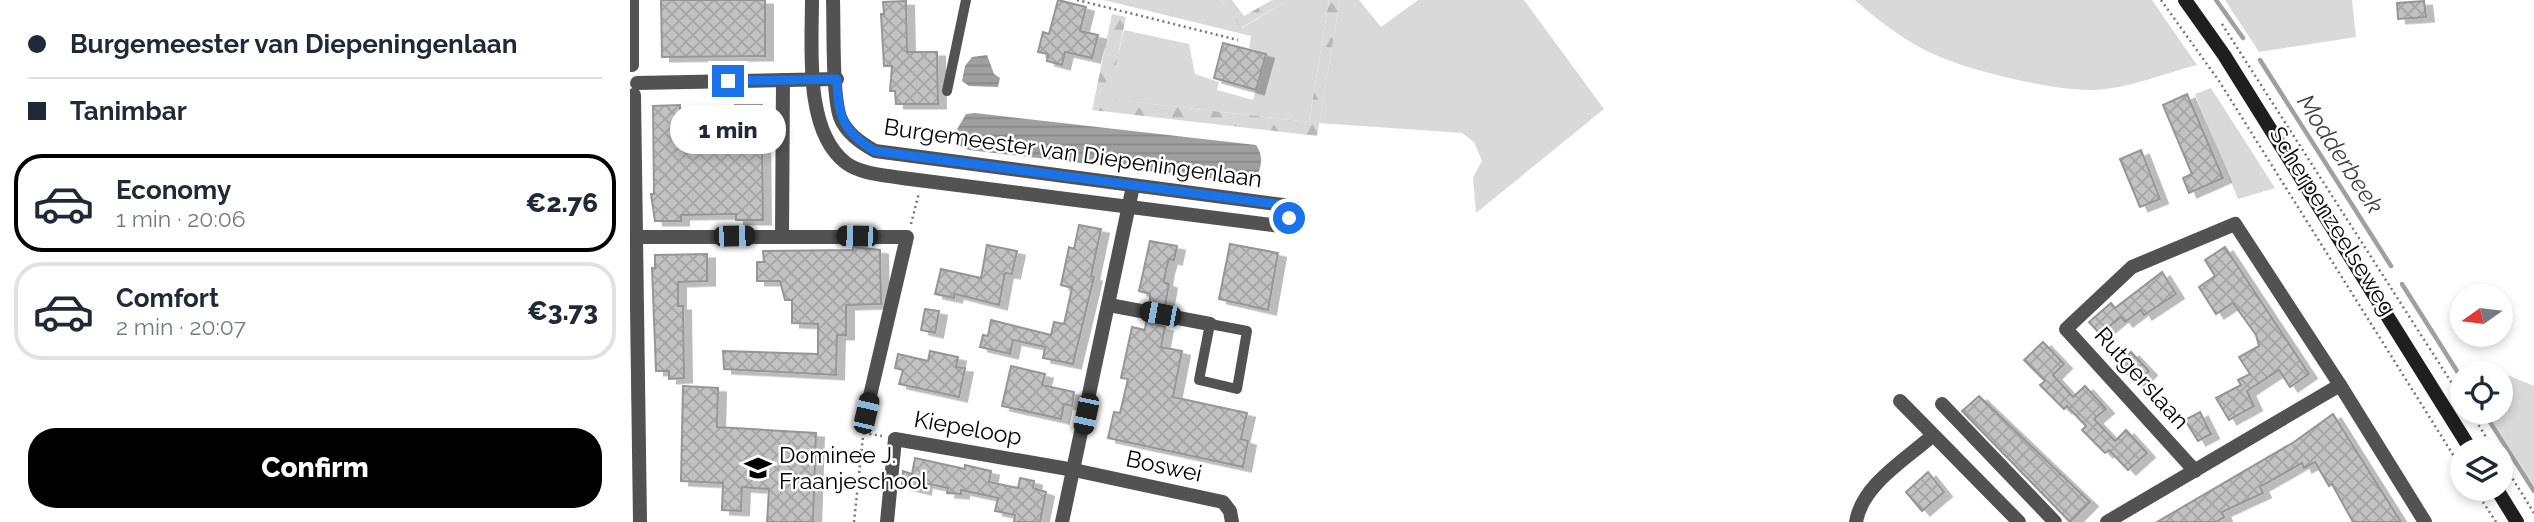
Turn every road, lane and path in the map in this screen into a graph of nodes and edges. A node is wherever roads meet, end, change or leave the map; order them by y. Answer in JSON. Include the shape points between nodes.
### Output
{"nodes":[{"id":1,"x":632,"y":0,"type":"edge"},
{"id":2,"x":811,"y":0,"type":"edge"},
{"id":3,"x":833,"y":0,"type":"edge"},
{"id":4,"x":966,"y":0,"type":"edge"},
{"id":5,"x":1077,"y":0,"type":"edge"},
{"id":6,"x":2161,"y":0,"type":"edge"},
{"id":7,"x":2185,"y":0,"type":"edge"},
{"id":8,"x":2220,"y":21,"type":"dead end"},
{"id":9,"x":1238,"y":40,"type":"dead end"},
{"id":10,"x":631,"y":64,"type":"edge"},
{"id":11,"x":814,"y":79,"type":"junction"},
{"id":12,"x":837,"y":79,"type":"junction"},
{"id":13,"x":783,"y":80,"type":"junction"},
{"id":14,"x":947,"y":91,"type":"dead end"},
{"id":15,"x":634,"y":93,"type":"edge"},
{"id":16,"x":922,"y":181,"type":"junction"},
{"id":17,"x":1133,"y":186,"type":"junction"},
{"id":18,"x":1130,"y":208,"type":"junction"},
{"id":19,"x":782,"y":235,"type":"junction"},
{"id":20,"x":637,"y":237,"type":"junction"},
{"id":21,"x":907,"y":237,"type":"junction"},
{"id":22,"x":634,"y":288,"type":"edge"},
{"id":23,"x":1109,"y":305,"type":"junction"},
{"id":24,"x":1210,"y":324,"type":"junction"},
{"id":25,"x":2450,"y":380,"type":"edge"},
{"id":26,"x":2340,"y":385,"type":"junction"},
{"id":27,"x":1900,"y":401,"type":"dead end"},
{"id":28,"x":1942,"y":404,"type":"dead end"},
{"id":29,"x":866,"y":413,"type":"joint"},
{"id":30,"x":1932,"y":436,"type":"junction"},
{"id":31,"x":2463,"y":438,"type":"edge"},
{"id":32,"x":2450,"y":450,"type":"edge"},
{"id":33,"x":1074,"y":470,"type":"junction"},
{"id":34,"x":2195,"y":471,"type":"junction"},
{"id":35,"x":2513,"y":479,"type":"edge"},
{"id":36,"x":2482,"y":501,"type":"edge"},
{"id":37,"x":2504,"y":501,"type":"edge"},
{"id":38,"x":2534,"y":513,"type":"edge"},
{"id":39,"x":640,"y":522,"type":"edge"},
{"id":40,"x":854,"y":522,"type":"edge"},
{"id":41,"x":887,"y":522,"type":"edge"},
{"id":42,"x":1062,"y":522,"type":"edge"},
{"id":43,"x":1233,"y":522,"type":"edge"},
{"id":44,"x":1856,"y":522,"type":"edge"},
{"id":45,"x":2019,"y":522,"type":"edge"},
{"id":46,"x":2055,"y":522,"type":"edge"},
{"id":47,"x":2107,"y":522,"type":"edge"},
{"id":48,"x":2424,"y":522,"type":"edge"},
{"id":49,"x":2496,"y":522,"type":"edge"},
{"id":50,"x":2518,"y":522,"type":"edge"}],
"edges":[{"from":1,"to":10,"type":"street"},
{"from":2,"to":11,"type":"street","name":"Burgemeester van Diepeningenlaan"},
{"from":3,"to":12,"type":"street","name":"Burgemeester van Diepeningenlaan"},
{"from":4,"to":14,"type":"lane"},
{"from":5,"to":9,"type":"path"},
{"from":6,"to":32,"type":"path","name":"Scherpenzeelseweg","via":[[2219,82]]},
{"from":7,"to":31,"type":"main road","name":"Scherpenzeelseweg"},
{"from":8,"to":25,"type":"path","name":"Scherpenzeelseweg"},
{"from":10,"to":15,"type":"street"},
{"from":11,"to":12,"type":"street"},
{"from":11,"to":13,"type":"street"},
{"from":11,"to":16,"type":"street","name":"Burgemeester van Diepeningenlaan","via":[[816,114],[831,149],[861,170]]},
{"from":12,"to":17,"type":"street","name":"Burgemeester van Diepeningenlaan","via":[[841,119],[856,140],[875,151]]},
{"from":13,"to":15,"type":"street"},
{"from":13,"to":19,"type":"street"},
{"from":15,"to":20,"type":"street"},
{"from":16,"to":18,"type":"street","name":"Burgemeester van Diepeningenlaan"},
{"from":16,"to":21,"type":"path"},
{"from":17,"to":18,"type":"street"},
{"from":17,"to":18,"type":"street","name":"Burgemeester van Diepeningenlaan","via":[[1291,206],[1288,227]]},
{"from":18,"to":23,"type":"street"},
{"from":19,"to":20,"type":"street"},
{"from":19,"to":21,"type":"street"},
{"from":20,"to":22,"type":"street"},
{"from":21,"to":29,"type":"street"},
{"from":22,"to":39,"type":"street"},
{"from":23,"to":24,"type":"street"},
{"from":23,"to":33,"type":"street"},
{"from":24,"to":24,"type":"lane","via":[[1247,331],[1237,389],[1199,380]]},
{"from":26,"to":34,"type":"street"},
{"from":26,"to":34,"type":"street","name":"Rutgerslaan","via":[[2235,224],[2132,267],[2066,329]]},
{"from":26,"to":48,"type":"street"},
{"from":27,"to":30,"type":"street"},
{"from":28,"to":46,"type":"street"},
{"from":29,"to":40,"type":"path"},
{"from":30,"to":44,"type":"street","via":[[1870,491]]},
{"from":30,"to":45,"type":"street"},
{"from":33,"to":41,"type":"street","name":"Kiepeloop","via":[[895,439]]},
{"from":33,"to":42,"type":"street"},
{"from":33,"to":43,"type":"street","name":"Boswei","via":[[1223,502]]},
{"from":34,"to":47,"type":"street"},
{"from":35,"to":38,"type":"path"},
{"from":36,"to":49,"type":"path"},
{"from":37,"to":50,"type":"main road"}]}
